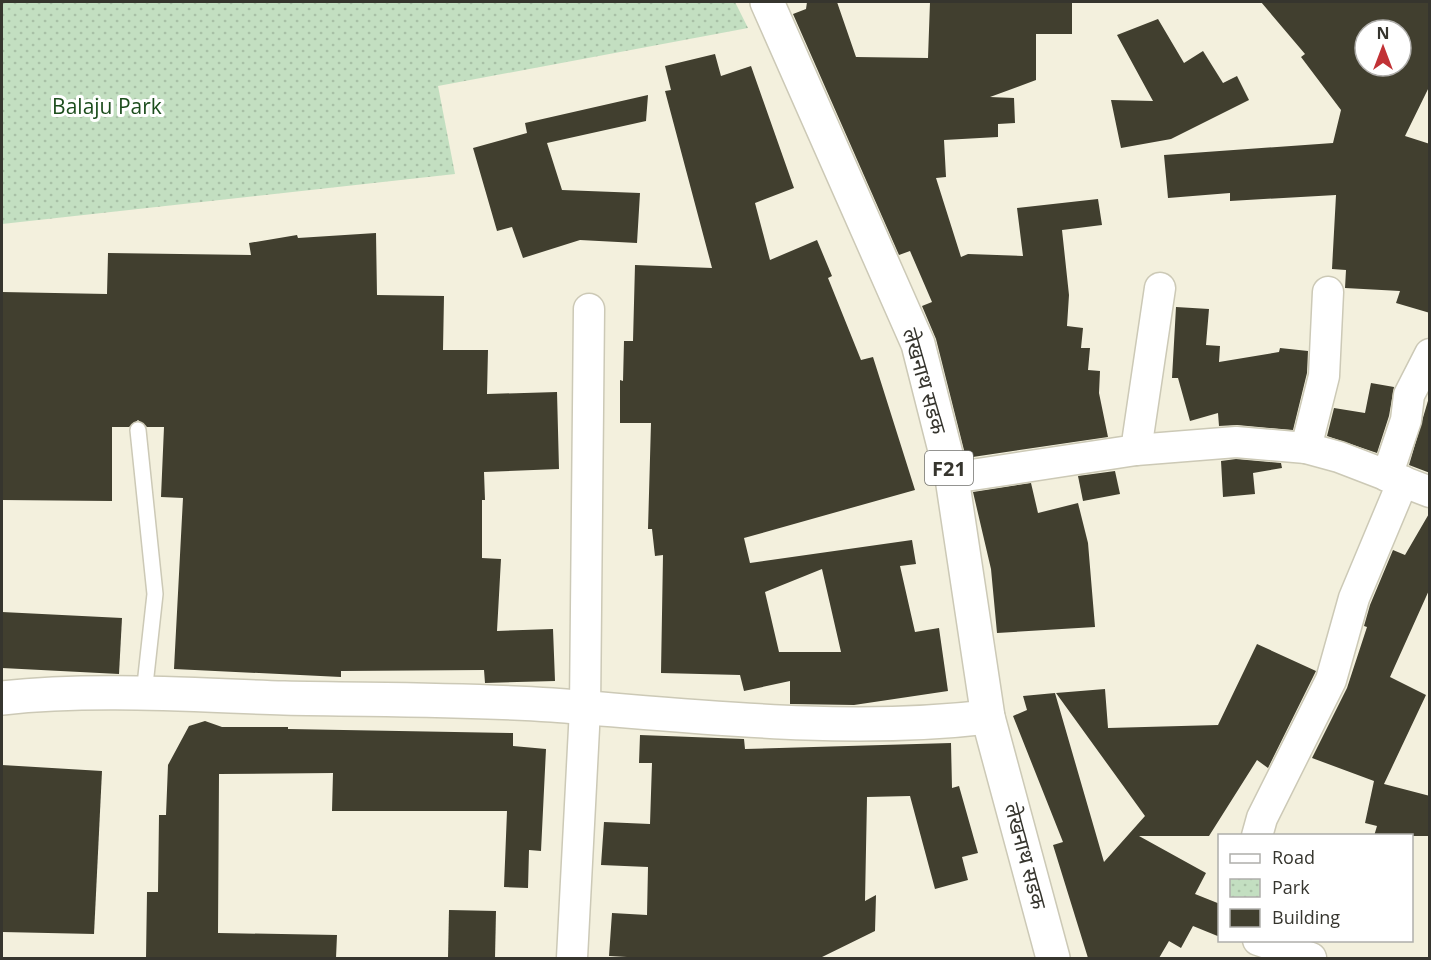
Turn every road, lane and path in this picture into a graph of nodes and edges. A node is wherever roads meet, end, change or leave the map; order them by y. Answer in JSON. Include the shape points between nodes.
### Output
{"nodes":[{"id":1,"x":766,"y":2,"type":"edge"},
{"id":2,"x":1160,"y":288,"type":"dead end"},
{"id":3,"x":1328,"y":292,"type":"dead end"},
{"id":4,"x":589,"y":309,"type":"dead end"},
{"id":5,"x":1430,"y":354,"type":"edge"},
{"id":6,"x":138,"y":430,"type":"dead end"},
{"id":7,"x":1306,"y":448,"type":"junction"},
{"id":8,"x":1136,"y":450,"type":"junction"},
{"id":9,"x":952,"y":478,"type":"junction"},
{"id":10,"x":1407,"y":483,"type":"edge"},
{"id":11,"x":144,"y":694,"type":"junction"},
{"id":12,"x":2,"y":698,"type":"edge"},
{"id":13,"x":585,"y":710,"type":"junction"},
{"id":14,"x":988,"y":717,"type":"junction"},
{"id":15,"x":1258,"y":834,"type":"edge"},
{"id":16,"x":1264,"y":942,"type":"edge"},
{"id":17,"x":572,"y":958,"type":"edge"},
{"id":18,"x":1053,"y":958,"type":"edge"},
{"id":19,"x":1311,"y":958,"type":"edge"}],
"edges":[{"from":1,"to":9,"type":"main road","name":"लेखनाथ सडक","number":"F21","via":[[918,344]]},
{"from":2,"to":8,"type":"street"},
{"from":3,"to":7,"type":"street","via":[[1323,376]]},
{"from":4,"to":13,"type":"street"},
{"from":5,"to":10,"type":"street","via":[[1409,394]]},
{"from":6,"to":11,"type":"lane","via":[[155,594]]},
{"from":7,"to":8,"type":"street","via":[[1236,442]]},
{"from":7,"to":10,"type":"street"},
{"from":8,"to":9,"type":"street"},
{"from":9,"to":14,"type":"main road","name":"लेखनाथ सडक","number":"F21"},
{"from":10,"to":15,"type":"street","via":[[1354,598],[1331,680]]},
{"from":11,"to":12,"type":"main road","via":[[46,693]]},
{"from":11,"to":13,"type":"main road","via":[[553,705]]},
{"from":13,"to":14,"type":"main road","via":[[868,725]]},
{"from":13,"to":17,"type":"street"},
{"from":14,"to":18,"type":"main road","name":"लेखनाथ सडक","number":"F21"},
{"from":16,"to":19,"type":"street"}]}
